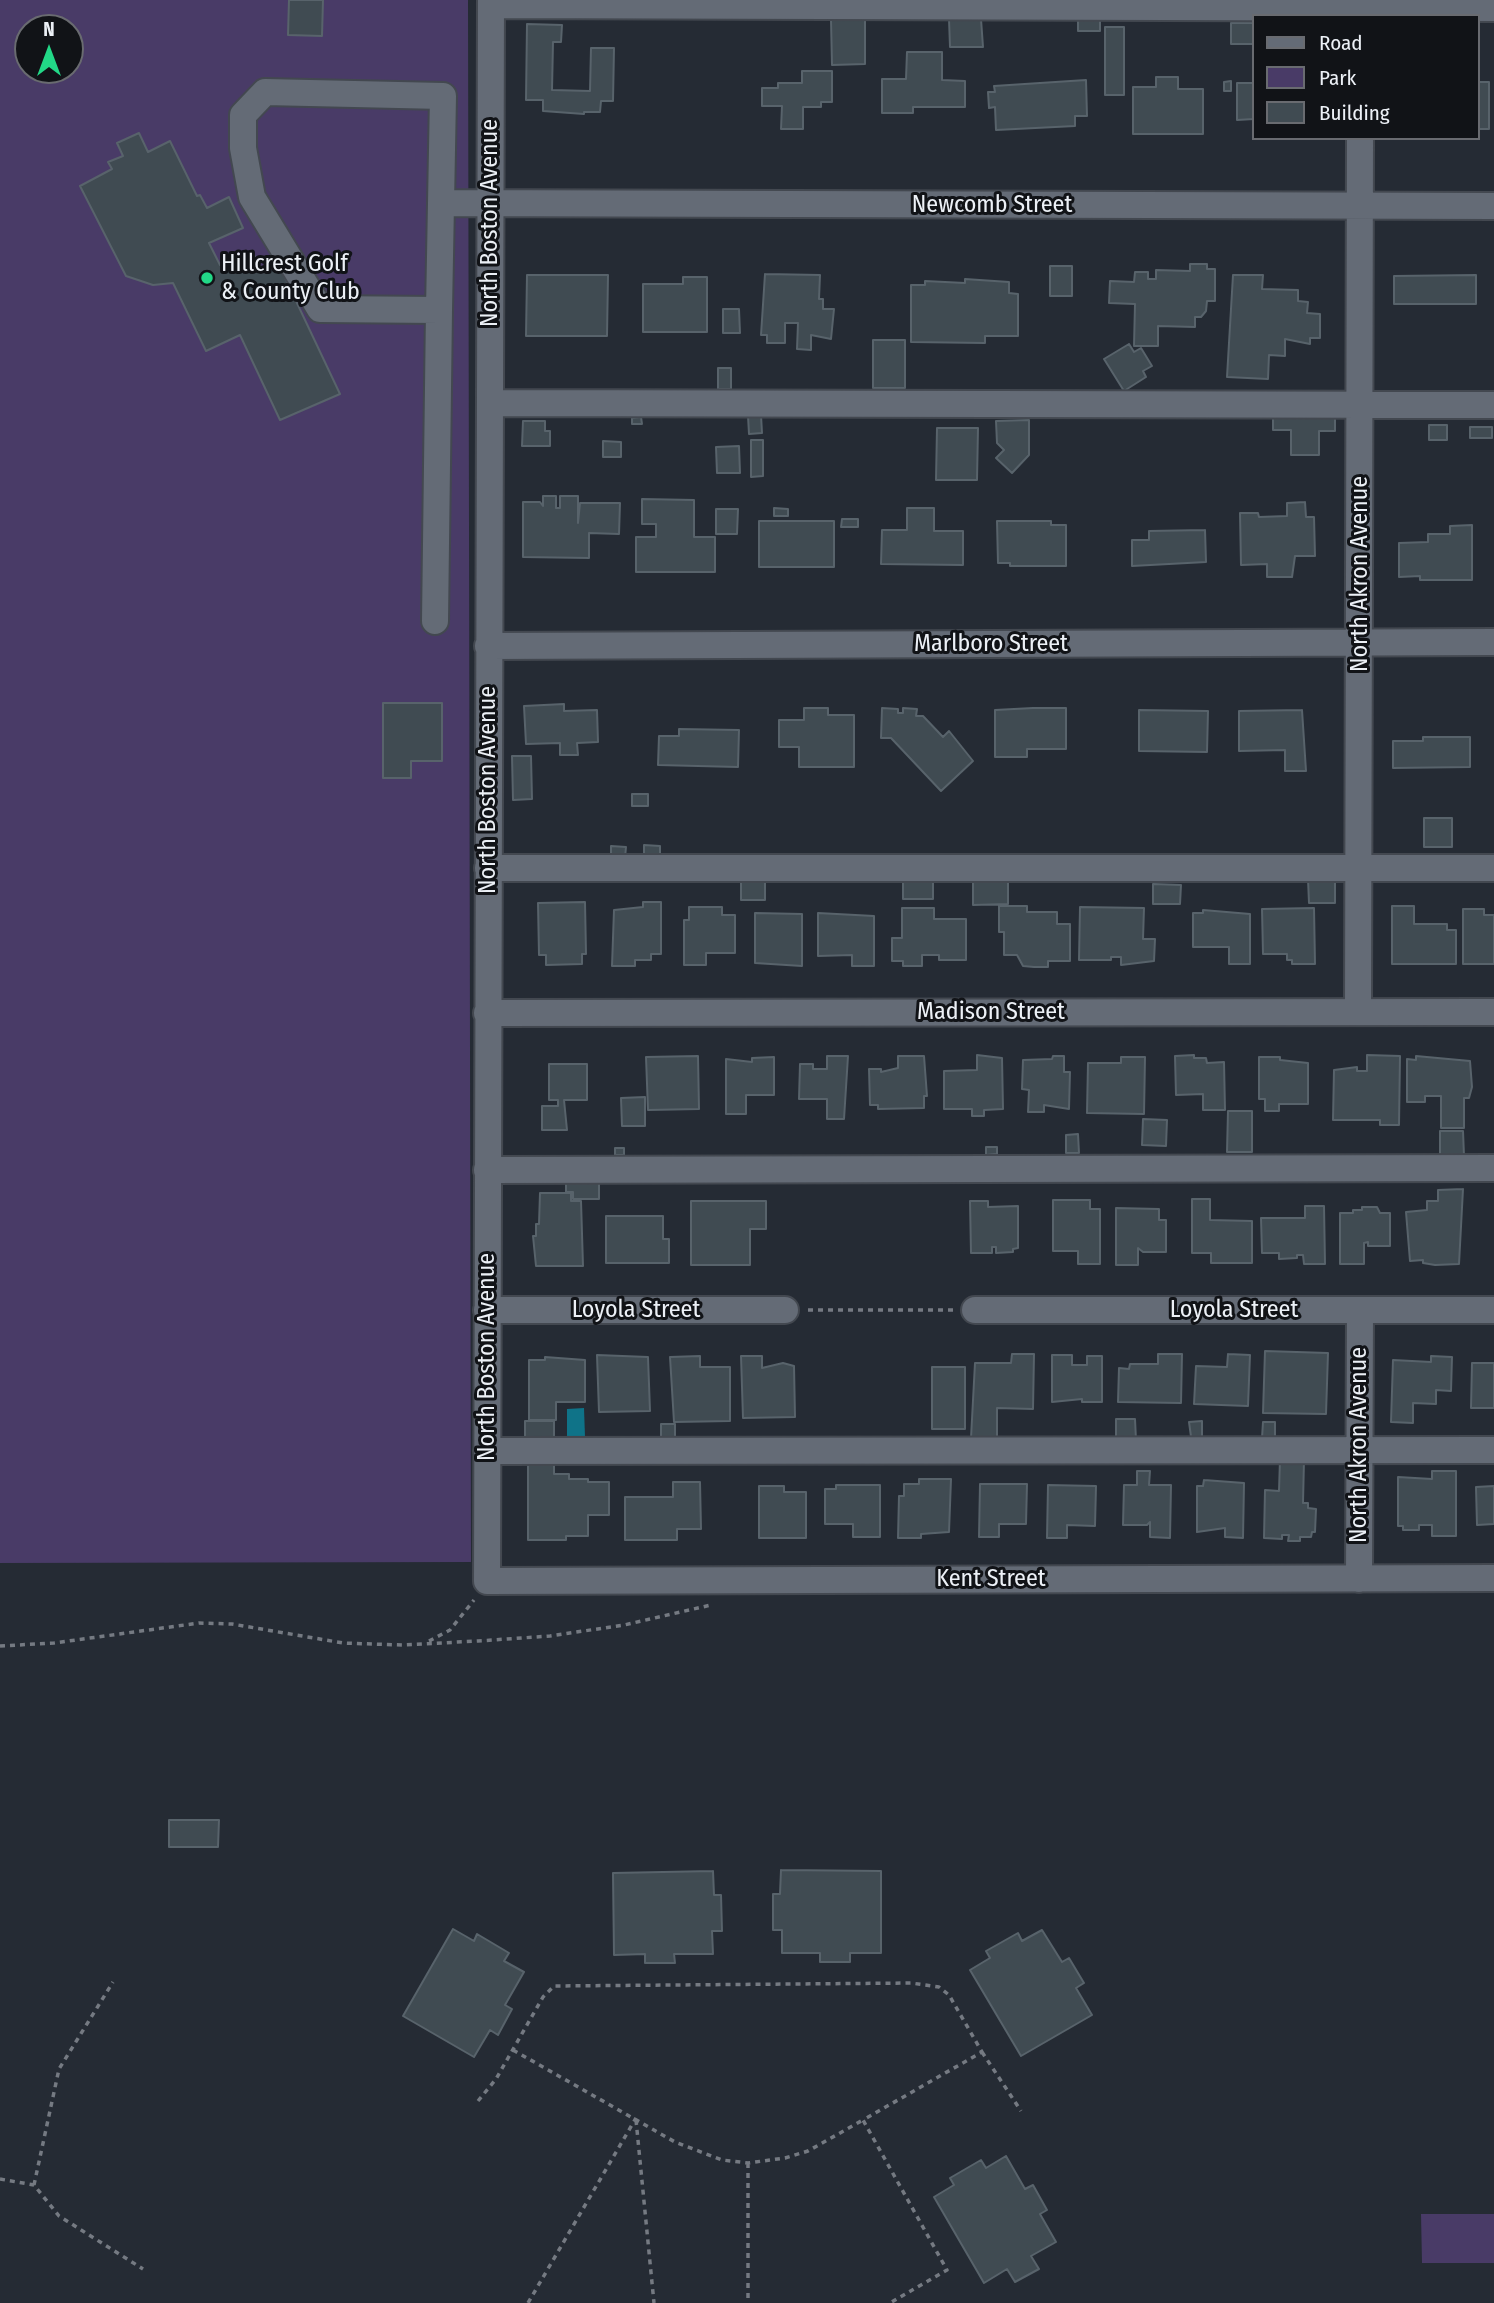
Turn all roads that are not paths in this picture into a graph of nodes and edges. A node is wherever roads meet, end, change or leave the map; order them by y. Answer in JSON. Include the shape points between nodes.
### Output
{"nodes":[{"id":1,"x":491,"y":2,"type":"edge"},
{"id":2,"x":1361,"y":8,"type":"edge"},
{"id":3,"x":1494,"y":8,"type":"edge"},
{"id":4,"x":1360,"y":140,"type":"edge"},
{"id":5,"x":441,"y":203,"type":"junction"},
{"id":6,"x":490,"y":203,"type":"junction"},
{"id":7,"x":1360,"y":205,"type":"junction"},
{"id":8,"x":1494,"y":206,"type":"edge"},
{"id":9,"x":439,"y":310,"type":"junction"},
{"id":10,"x":490,"y":404,"type":"junction"},
{"id":11,"x":1360,"y":405,"type":"junction"},
{"id":12,"x":1494,"y":405,"type":"edge"},
{"id":13,"x":435,"y":621,"type":"dead end"},
{"id":14,"x":1494,"y":642,"type":"edge"},
{"id":15,"x":1360,"y":643,"type":"junction"},
{"id":16,"x":488,"y":646,"type":"junction"},
{"id":17,"x":1359,"y":867,"type":"junction"},
{"id":18,"x":488,"y":868,"type":"junction"},
{"id":19,"x":1494,"y":868,"type":"edge"},
{"id":20,"x":1358,"y":1011,"type":"junction"},
{"id":21,"x":1494,"y":1012,"type":"edge"},
{"id":22,"x":487,"y":1013,"type":"junction"},
{"id":23,"x":1494,"y":1168,"type":"edge"},
{"id":24,"x":486,"y":1170,"type":"junction"},
{"id":25,"x":486,"y":1310,"type":"junction"},
{"id":26,"x":785,"y":1310,"type":"road end"},
{"id":27,"x":975,"y":1310,"type":"road end"},
{"id":28,"x":1360,"y":1310,"type":"junction"},
{"id":29,"x":1494,"y":1310,"type":"edge"},
{"id":30,"x":1359,"y":1450,"type":"junction"},
{"id":31,"x":1494,"y":1450,"type":"edge"},
{"id":32,"x":487,"y":1451,"type":"junction"},
{"id":33,"x":1359,"y":1578,"type":"junction"},
{"id":34,"x":1494,"y":1578,"type":"edge"},
{"id":35,"x":487,"y":1581,"type":"joint"}],
"edges":[{"from":1,"to":2,"type":"street"},
{"from":1,"to":6,"type":"street","name":"North Boston Avenue"},
{"from":2,"to":3,"type":"street"},
{"from":4,"to":7,"type":"street","name":"North Akron Avenue"},
{"from":5,"to":6,"type":"street","name":"Newcomb Street"},
{"from":5,"to":9,"type":"street"},
{"from":5,"to":9,"type":"street","via":[[443,96],[265,92],[243,115],[251,197],[320,309]]},
{"from":6,"to":7,"type":"street","name":"Newcomb Street"},
{"from":6,"to":10,"type":"street","name":"North Boston Avenue"},
{"from":7,"to":8,"type":"street","name":"Newcomb Street"},
{"from":7,"to":11,"type":"street","name":"North Akron Avenue"},
{"from":9,"to":13,"type":"street"},
{"from":10,"to":11,"type":"street"},
{"from":10,"to":16,"type":"street","name":"North Boston Avenue"},
{"from":11,"to":12,"type":"street"},
{"from":11,"to":15,"type":"street","name":"North Akron Avenue"},
{"from":14,"to":15,"type":"street","name":"Marlboro Street"},
{"from":15,"to":16,"type":"street","name":"Marlboro Street"},
{"from":15,"to":17,"type":"street","name":"North Akron Avenue"},
{"from":16,"to":18,"type":"street","name":"North Boston Avenue"},
{"from":17,"to":18,"type":"street"},
{"from":17,"to":19,"type":"street"},
{"from":17,"to":20,"type":"street","name":"North Akron Avenue"},
{"from":18,"to":22,"type":"street","name":"North Boston Avenue"},
{"from":20,"to":21,"type":"street","name":"Madison Street"},
{"from":20,"to":22,"type":"street","name":"Madison Street"},
{"from":22,"to":24,"type":"street","name":"North Boston Avenue"},
{"from":23,"to":24,"type":"street"},
{"from":24,"to":25,"type":"street","name":"North Boston Avenue"},
{"from":25,"to":26,"type":"street","name":"Loyola Street"},
{"from":25,"to":32,"type":"street","name":"North Boston Avenue"},
{"from":27,"to":28,"type":"street","name":"Loyola Street"},
{"from":28,"to":29,"type":"street","name":"Loyola Street"},
{"from":28,"to":30,"type":"street","name":"North Akron Avenue"},
{"from":30,"to":31,"type":"street"},
{"from":30,"to":32,"type":"street"},
{"from":30,"to":33,"type":"street","name":"North Akron Avenue"},
{"from":32,"to":35,"type":"street","name":"North Boston Avenue"},
{"from":33,"to":34,"type":"street","name":"Kent Street"},
{"from":33,"to":35,"type":"street","name":"Kent Street"}]}
